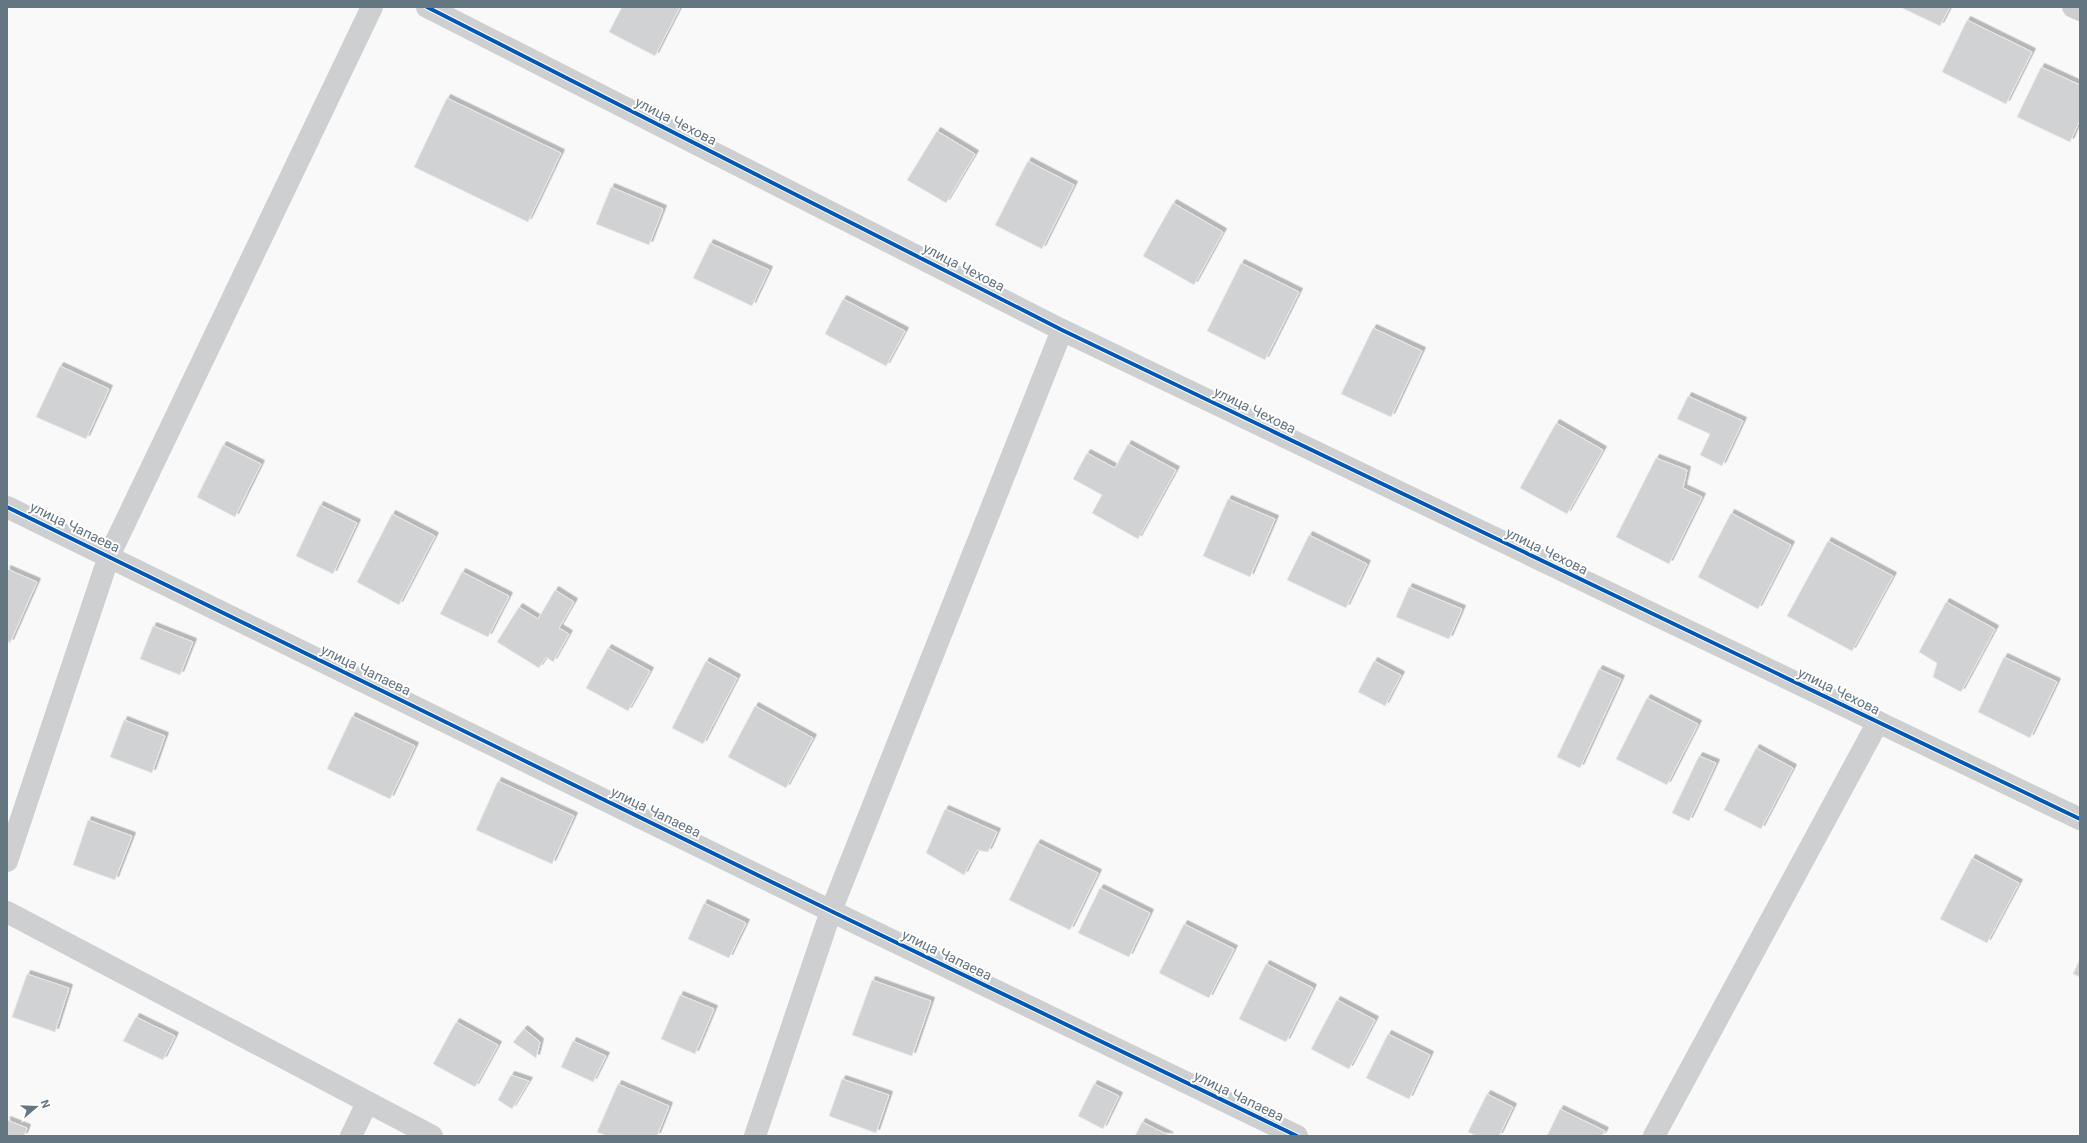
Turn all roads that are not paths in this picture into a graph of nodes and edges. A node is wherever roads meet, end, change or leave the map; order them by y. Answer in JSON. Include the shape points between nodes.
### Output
{"nodes":[{"id":1,"x":372,"y":7,"type":"edge"},
{"id":2,"x":427,"y":7,"type":"edge"},
{"id":3,"x":2073,"y":7,"type":"edge"},
{"id":4,"x":2080,"y":10,"type":"edge"},
{"id":5,"x":1062,"y":330,"type":"junction"},
{"id":6,"x":7,"y":506,"type":"edge"},
{"id":7,"x":109,"y":556,"type":"junction"},
{"id":8,"x":1878,"y":722,"type":"junction"},
{"id":9,"x":2080,"y":819,"type":"edge"},
{"id":10,"x":7,"y":860,"type":"edge"},
{"id":11,"x":831,"y":911,"type":"junction"},
{"id":12,"x":7,"y":912,"type":"edge"},
{"id":13,"x":367,"y":1103,"type":"junction"},
{"id":14,"x":351,"y":1136,"type":"edge"},
{"id":15,"x":432,"y":1136,"type":"edge"},
{"id":16,"x":755,"y":1136,"type":"edge"},
{"id":17,"x":1297,"y":1136,"type":"edge"},
{"id":18,"x":1654,"y":1136,"type":"edge"}],
"edges":[{"from":1,"to":7,"type":"street"},
{"from":2,"to":5,"type":"street","name":"улица Чехова"},
{"from":3,"to":4,"type":"street"},
{"from":5,"to":8,"type":"street","name":"улица Чехова"},
{"from":5,"to":11,"type":"street"},
{"from":6,"to":7,"type":"street","name":"улица Чапаева"},
{"from":7,"to":10,"type":"street"},
{"from":7,"to":11,"type":"street","name":"улица Чапаева"},
{"from":8,"to":9,"type":"street","name":"улица Чехова"},
{"from":8,"to":18,"type":"street"},
{"from":11,"to":16,"type":"street"},
{"from":11,"to":17,"type":"street","name":"улица Чапаева"},
{"from":12,"to":13,"type":"street"},
{"from":13,"to":14,"type":"street"},
{"from":13,"to":15,"type":"street"}]}
